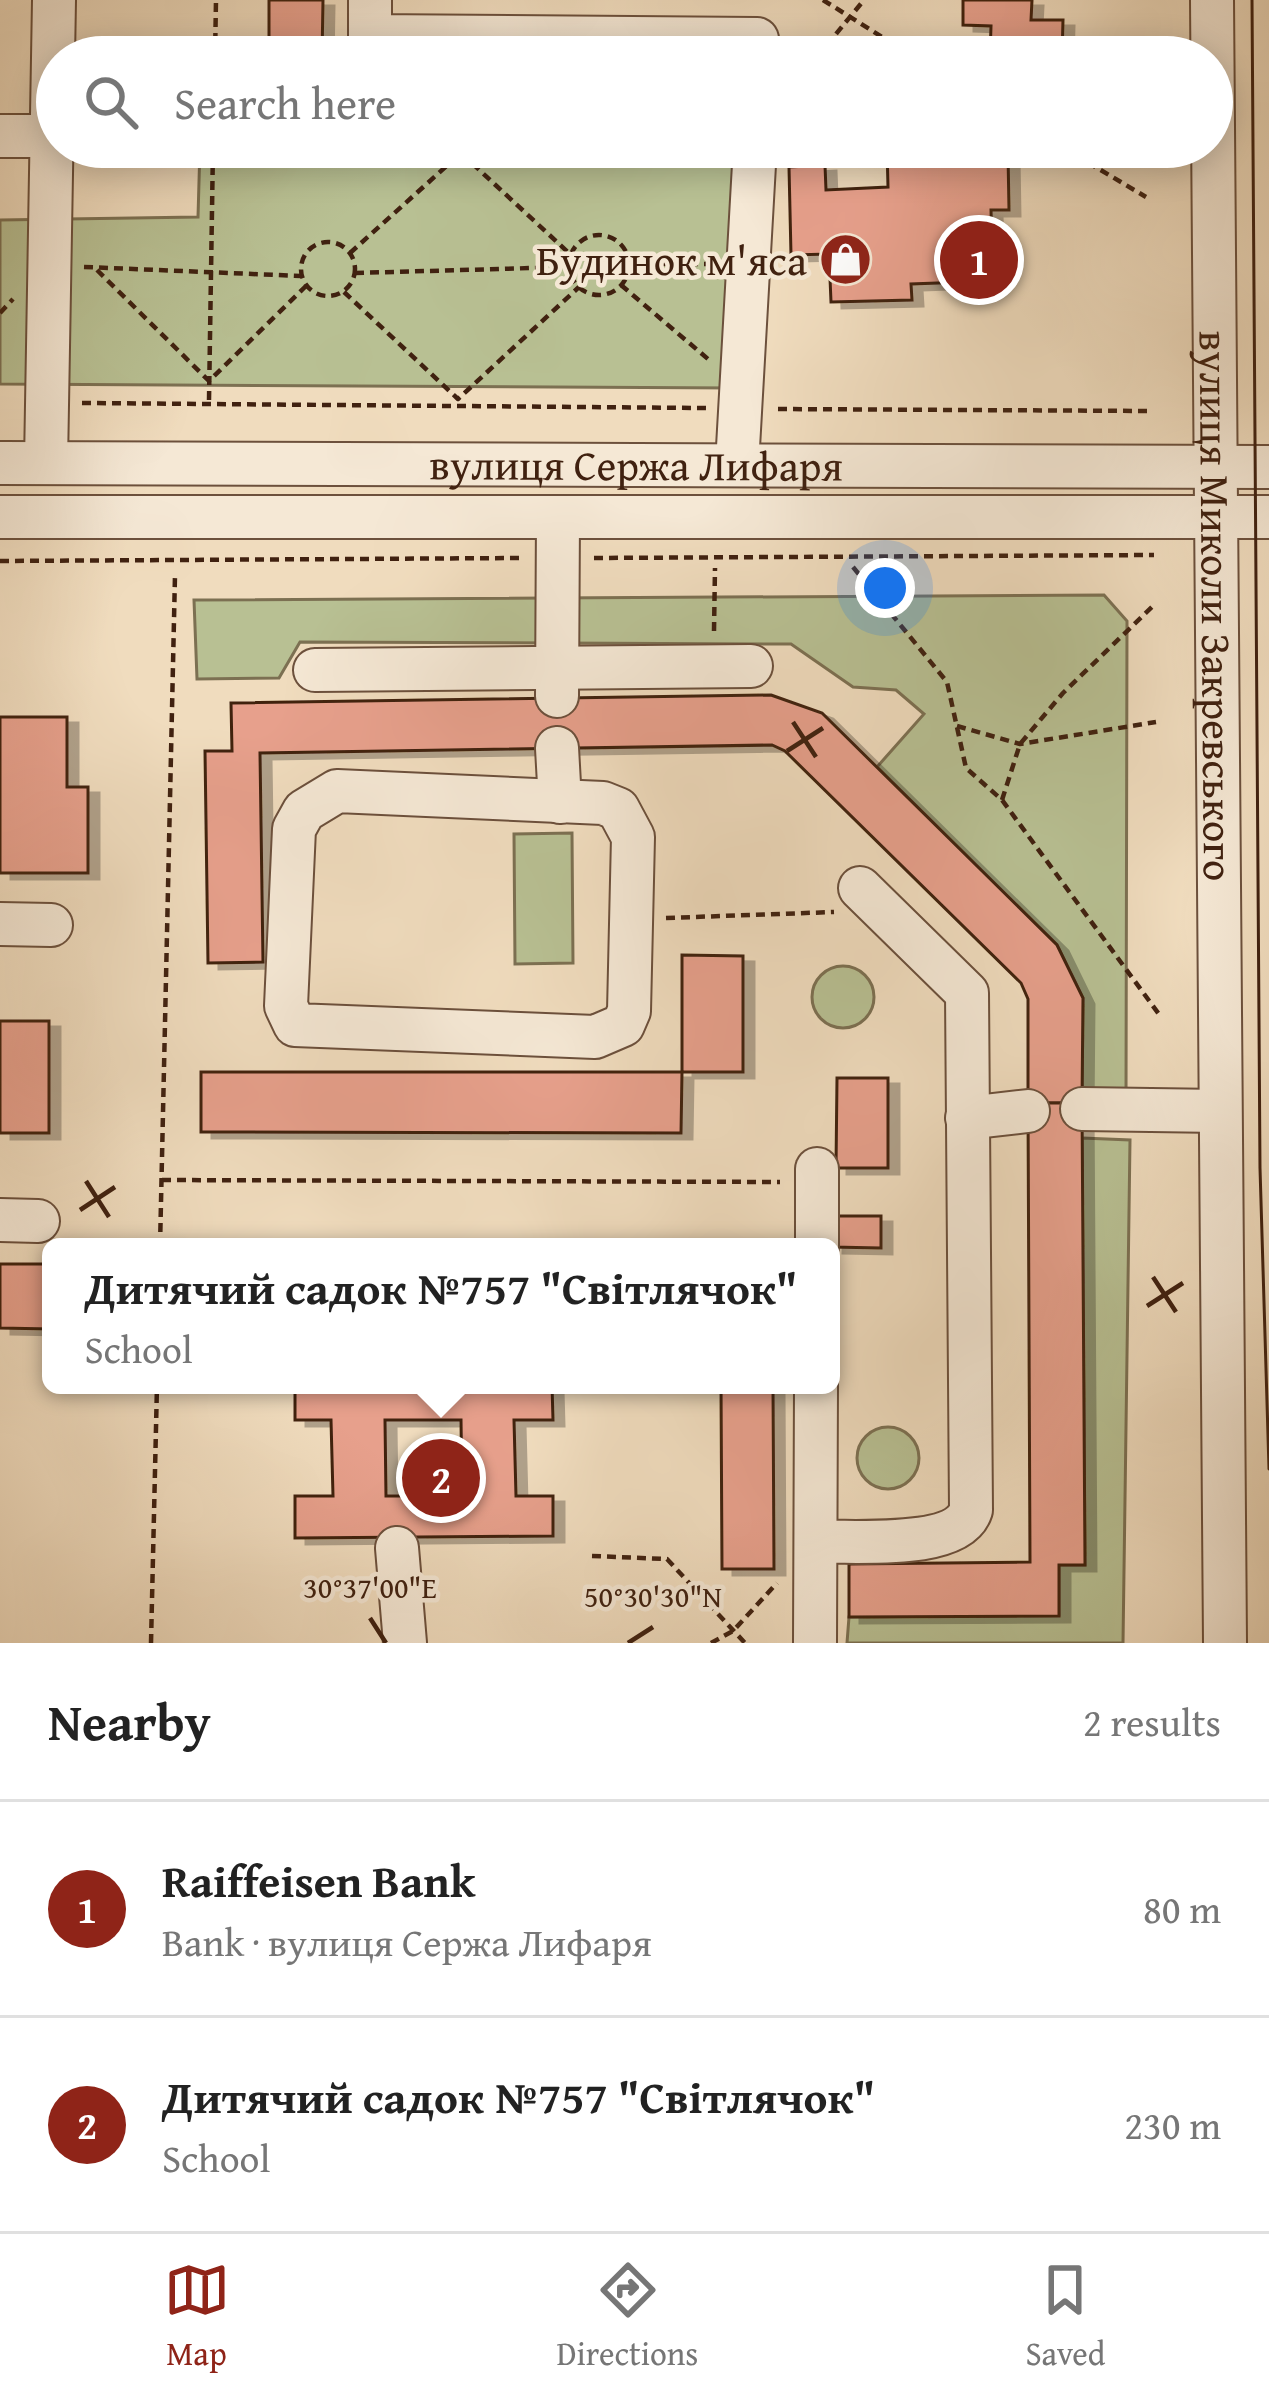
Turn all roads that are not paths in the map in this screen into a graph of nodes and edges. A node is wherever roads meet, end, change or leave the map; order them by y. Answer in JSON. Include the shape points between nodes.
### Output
{"nodes":[{"id":1,"x":54,"y":0,"type":"edge"},
{"id":2,"x":370,"y":0,"type":"edge"},
{"id":3,"x":1212,"y":0,"type":"edge"},
{"id":4,"x":53,"y":36,"type":"edge"},
{"id":5,"x":370,"y":36,"type":"edge"},
{"id":6,"x":1212,"y":36,"type":"edge"},
{"id":7,"x":0,"y":136,"type":"edge"},
{"id":8,"x":36,"y":136,"type":"edge"},
{"id":9,"x":51,"y":168,"type":"edge"},
{"id":10,"x":739,"y":168,"type":"edge"},
{"id":11,"x":1214,"y":168,"type":"edge"},
{"id":12,"x":0,"y":464,"type":"edge"},
{"id":13,"x":46,"y":464,"type":"junction"},
{"id":14,"x":737,"y":465,"type":"junction"},
{"id":15,"x":1218,"y":467,"type":"junction"},
{"id":16,"x":1269,"y":467,"type":"edge"},
{"id":17,"x":0,"y":517,"type":"edge"},
{"id":18,"x":558,"y":517,"type":"junction"},
{"id":19,"x":1216,"y":517,"type":"junction"},
{"id":20,"x":1269,"y":517,"type":"edge"},
{"id":21,"x":732,"y":666,"type":"road end"},
{"id":22,"x":315,"y":670,"type":"dead end"},
{"id":23,"x":557,"y":685,"type":"junction"},
{"id":24,"x":557,"y":748,"type":"dead end"},
{"id":25,"x":560,"y":802,"type":"junction"},
{"id":26,"x":860,"y":888,"type":"road end"},
{"id":27,"x":0,"y":924,"type":"edge"},
{"id":28,"x":52,"y":925,"type":"dead end"},
{"id":29,"x":1082,"y":1109,"type":"dead end"},
{"id":30,"x":1028,"y":1111,"type":"dead end"},
{"id":31,"x":1220,"y":1111,"type":"junction"},
{"id":32,"x":968,"y":1118,"type":"junction"},
{"id":33,"x":817,"y":1176,"type":"road end"},
{"id":34,"x":817,"y":1238,"type":"edge"},
{"id":35,"x":816,"y":1394,"type":"edge"},
{"id":36,"x":816,"y":1542,"type":"junction"},
{"id":37,"x":398,"y":1548,"type":"dead end"},
{"id":38,"x":405,"y":1643,"type":"edge"},
{"id":39,"x":815,"y":1643,"type":"edge"},
{"id":40,"x":1225,"y":1643,"type":"edge"}],
"edges":[{"from":1,"to":4,"type":"street"},
{"from":2,"to":5,"type":"street"},
{"from":3,"to":6,"type":"street","name":"вулиця Миколи Закревського"},
{"from":7,"to":8,"type":"street"},
{"from":9,"to":13,"type":"street"},
{"from":10,"to":14,"type":"street","via":[[749,263]]},
{"from":11,"to":15,"type":"street","name":"вулиця Миколи Закревського"},
{"from":12,"to":13,"type":"street","name":"вулиця Сержа Лифаря"},
{"from":13,"to":14,"type":"street","name":"вулиця Сержа Лифаря"},
{"from":14,"to":15,"type":"street","name":"вулиця Сержа Лифаря"},
{"from":15,"to":16,"type":"street","name":"вулиця Сержа Лифаря"},
{"from":15,"to":19,"type":"street","name":"вулиця Миколи Закревського"},
{"from":17,"to":18,"type":"street","name":"вулиця Сержа Лифаря"},
{"from":18,"to":19,"type":"street","name":"вулиця Сержа Лифаря"},
{"from":18,"to":23,"type":"street"},
{"from":19,"to":20,"type":"street","name":"вулиця Сержа Лифаря"},
{"from":19,"to":31,"type":"street","name":"вулиця Миколи Закревського"},
{"from":21,"to":23,"type":"street"},
{"from":22,"to":23,"type":"street"},
{"from":24,"to":25,"type":"street"},
{"from":25,"to":25,"type":"street","via":[[338,791],[319,799],[294,830],[289,1016],[306,1030],[612,1034],[629,1011],[633,837],[628,821],[604,802]]},
{"from":26,"to":32,"type":"street","via":[[967,993]]},
{"from":27,"to":28,"type":"street"},
{"from":29,"to":31,"type":"street"},
{"from":30,"to":32,"type":"street"},
{"from":31,"to":40,"type":"street","name":"вулиця Миколи Закревського"},
{"from":32,"to":36,"type":"street","via":[[968,1522],[944,1537]]},
{"from":33,"to":34,"type":"street"},
{"from":35,"to":36,"type":"street"},
{"from":36,"to":39,"type":"street"},
{"from":37,"to":38,"type":"street"}]}
